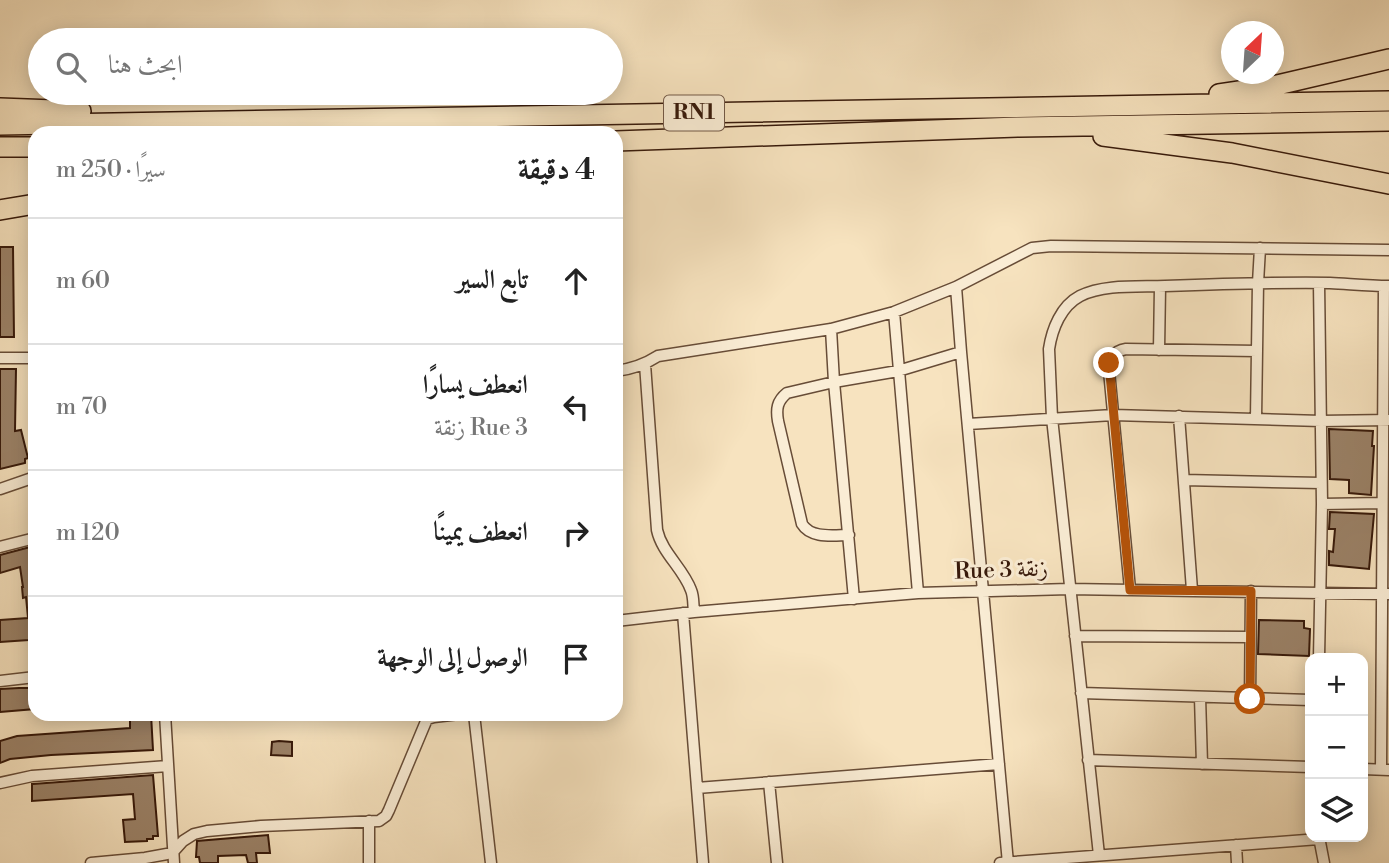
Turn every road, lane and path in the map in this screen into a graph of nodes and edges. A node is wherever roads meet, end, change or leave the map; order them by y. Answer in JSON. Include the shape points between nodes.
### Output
{"nodes":[{"id":1,"x":1389,"y":59,"type":"edge"},
{"id":2,"x":1389,"y":102,"type":"edge"},
{"id":3,"x":0,"y":108,"type":"edge"},
{"id":4,"x":1021,"y":117,"type":"junction"},
{"id":5,"x":390,"y":118,"type":"junction"},
{"id":6,"x":1389,"y":121,"type":"edge"},
{"id":7,"x":0,"y":125,"type":"edge"},
{"id":8,"x":623,"y":141,"type":"edge"},
{"id":9,"x":28,"y":147,"type":"edge"},
{"id":10,"x":0,"y":148,"type":"edge"},
{"id":11,"x":1389,"y":184,"type":"edge"},
{"id":12,"x":28,"y":205,"type":"edge"},
{"id":13,"x":0,"y":210,"type":"edge"},
{"id":14,"x":1260,"y":248,"type":"junction"},
{"id":15,"x":1389,"y":250,"type":"edge"},
{"id":16,"x":1258,"y":283,"type":"junction"},
{"id":17,"x":1319,"y":283,"type":"junction"},
{"id":18,"x":1386,"y":286,"type":"edge"},
{"id":19,"x":956,"y":287,"type":"junction"},
{"id":20,"x":1160,"y":287,"type":"junction"},
{"id":21,"x":894,"y":312,"type":"junction"},
{"id":22,"x":831,"y":329,"type":"junction"},
{"id":23,"x":1159,"y":349,"type":"junction"},
{"id":24,"x":1258,"y":351,"type":"junction"},
{"id":25,"x":961,"y":352,"type":"junction"},
{"id":26,"x":0,"y":358,"type":"edge"},
{"id":27,"x":28,"y":358,"type":"edge"},
{"id":28,"x":645,"y":364,"type":"junction"},
{"id":29,"x":623,"y":370,"type":"edge"},
{"id":30,"x":898,"y":371,"type":"junction"},
{"id":31,"x":834,"y":382,"type":"junction"},
{"id":32,"x":1113,"y":415,"type":"junction"},
{"id":33,"x":1179,"y":416,"type":"junction"},
{"id":34,"x":1052,"y":418,"type":"junction"},
{"id":35,"x":1256,"y":418,"type":"junction"},
{"id":36,"x":1386,"y":420,"type":"edge"},
{"id":37,"x":1321,"y":421,"type":"junction"},
{"id":38,"x":968,"y":424,"type":"junction"},
{"id":39,"x":28,"y":479,"type":"edge"},
{"id":40,"x":1184,"y":480,"type":"junction"},
{"id":41,"x":1321,"y":483,"type":"junction"},
{"id":42,"x":0,"y":489,"type":"edge"},
{"id":43,"x":1382,"y":503,"type":"junction"},
{"id":44,"x":1322,"y":504,"type":"junction"},
{"id":45,"x":849,"y":535,"type":"junction"},
{"id":46,"x":28,"y":540,"type":"edge"},
{"id":47,"x":0,"y":547,"type":"edge"},
{"id":48,"x":1069,"y":589,"type":"junction"},
{"id":49,"x":1130,"y":590,"type":"junction"},
{"id":50,"x":1192,"y":590,"type":"junction"},
{"id":51,"x":1251,"y":591,"type":"junction"},
{"id":52,"x":984,"y":592,"type":"junction"},
{"id":53,"x":918,"y":593,"type":"junction"},
{"id":54,"x":1320,"y":593,"type":"junction"},
{"id":55,"x":1385,"y":594,"type":"edge"},
{"id":56,"x":854,"y":599,"type":"junction"},
{"id":57,"x":689,"y":613,"type":"junction"},
{"id":58,"x":623,"y":620,"type":"edge"},
{"id":59,"x":1074,"y":636,"type":"junction"},
{"id":60,"x":1249,"y":637,"type":"junction"},
{"id":61,"x":1319,"y":653,"type":"edge"},
{"id":62,"x":28,"y":678,"type":"edge"},
{"id":63,"x":0,"y":681,"type":"edge"},
{"id":64,"x":1081,"y":694,"type":"junction"},
{"id":65,"x":1200,"y":697,"type":"junction"},
{"id":66,"x":1250,"y":699,"type":"junction"},
{"id":67,"x":1305,"y":701,"type":"edge"},
{"id":68,"x":165,"y":721,"type":"edge"},
{"id":69,"x":426,"y":721,"type":"edge"},
{"id":70,"x":475,"y":721,"type":"edge"},
{"id":71,"x":1088,"y":760,"type":"junction"},
{"id":72,"x":999,"y":764,"type":"junction"},
{"id":73,"x":1202,"y":764,"type":"junction"},
{"id":74,"x":168,"y":766,"type":"junction"},
{"id":75,"x":1305,"y":767,"type":"edge"},
{"id":76,"x":1385,"y":770,"type":"edge"},
{"id":77,"x":769,"y":782,"type":"junction"},
{"id":78,"x":0,"y":783,"type":"edge"},
{"id":79,"x":697,"y":788,"type":"junction"},
{"id":80,"x":369,"y":821,"type":"junction"},
{"id":81,"x":1305,"y":839,"type":"edge"},
{"id":82,"x":1320,"y":842,"type":"edge"},
{"id":83,"x":1236,"y":845,"type":"junction"},
{"id":84,"x":1099,"y":855,"type":"junction"},
{"id":85,"x":174,"y":857,"type":"edge"},
{"id":86,"x":1154,"y":857,"type":"edge"},
{"id":87,"x":1071,"y":860,"type":"edge"},
{"id":88,"x":91,"y":863,"type":"edge"},
{"id":89,"x":369,"y":863,"type":"edge"},
{"id":90,"x":491,"y":863,"type":"edge"},
{"id":91,"x":703,"y":863,"type":"edge"},
{"id":92,"x":777,"y":863,"type":"edge"},
{"id":93,"x":1000,"y":863,"type":"edge"},
{"id":94,"x":1007,"y":863,"type":"edge"},
{"id":95,"x":1237,"y":863,"type":"edge"},
{"id":96,"x":1324,"y":863,"type":"edge"}],
"edges":[{"from":1,"to":4,"type":"highway","via":[[1273,86]]},
{"from":2,"to":4,"type":"highway","number":"RN1"},
{"from":3,"to":5,"type":"highway"},
{"from":4,"to":5,"type":"highway","number":"RN1"},
{"from":4,"to":6,"type":"highway","number":"RN1"},
{"from":4,"to":8,"type":"highway","number":"RN1"},
{"from":4,"to":11,"type":"highway"},
{"from":5,"to":7,"type":"highway","number":"RN1"},
{"from":9,"to":10,"type":"highway"},
{"from":12,"to":13,"type":"highway"},
{"from":14,"to":15,"type":"street"},
{"from":14,"to":16,"type":"street"},
{"from":14,"to":19,"type":"street","via":[[1031,248]]},
{"from":16,"to":17,"type":"street"},
{"from":16,"to":20,"type":"street"},
{"from":16,"to":24,"type":"street"},
{"from":17,"to":18,"type":"street"},
{"from":17,"to":37,"type":"street"},
{"from":18,"to":36,"type":"street"},
{"from":19,"to":21,"type":"street"},
{"from":19,"to":25,"type":"street"},
{"from":20,"to":23,"type":"street"},
{"from":20,"to":34,"type":"street","via":[[1087,293],[1063,312],[1049,349]]},
{"from":21,"to":22,"type":"street"},
{"from":21,"to":30,"type":"street"},
{"from":22,"to":28,"type":"street","via":[[657,356]]},
{"from":22,"to":31,"type":"street"},
{"from":23,"to":24,"type":"street"},
{"from":23,"to":32,"type":"street","via":[[1121,350],[1111,357]]},
{"from":24,"to":35,"type":"street"},
{"from":25,"to":30,"type":"street"},
{"from":25,"to":38,"type":"street"},
{"from":26,"to":27,"type":"street"},
{"from":28,"to":29,"type":"street"},
{"from":28,"to":57,"type":"street","via":[[657,530],[692,592]]},
{"from":30,"to":31,"type":"street"},
{"from":30,"to":53,"type":"street"},
{"from":31,"to":45,"type":"street"},
{"from":31,"to":45,"type":"street","via":[[787,393],[776,411],[802,524],[819,534]]},
{"from":32,"to":33,"type":"street"},
{"from":32,"to":34,"type":"street"},
{"from":32,"to":49,"type":"street"},
{"from":33,"to":35,"type":"street"},
{"from":33,"to":40,"type":"street"},
{"from":34,"to":38,"type":"street"},
{"from":34,"to":48,"type":"street"},
{"from":35,"to":37,"type":"street"},
{"from":36,"to":37,"type":"street"},
{"from":36,"to":43,"type":"street"},
{"from":37,"to":41,"type":"street"},
{"from":38,"to":52,"type":"street"},
{"from":39,"to":42,"type":"street"},
{"from":40,"to":41,"type":"street"},
{"from":40,"to":50,"type":"street"},
{"from":41,"to":44,"type":"street"},
{"from":43,"to":44,"type":"street"},
{"from":43,"to":55,"type":"street"},
{"from":44,"to":54,"type":"street"},
{"from":45,"to":56,"type":"street"},
{"from":46,"to":47,"type":"street"},
{"from":48,"to":49,"type":"street","name":"Rue 3 زنقة"},
{"from":48,"to":52,"type":"street","name":"Rue 3 زنقة"},
{"from":48,"to":59,"type":"street"},
{"from":49,"to":50,"type":"street","name":"Rue 3 زنقة"},
{"from":50,"to":51,"type":"street","name":"Rue 3 زنقة"},
{"from":51,"to":54,"type":"street","name":"Rue 3 زنقة"},
{"from":51,"to":60,"type":"street"},
{"from":52,"to":53,"type":"street","name":"Rue 3 زنقة"},
{"from":52,"to":72,"type":"street"},
{"from":53,"to":56,"type":"street","name":"Rue 3 زنقة"},
{"from":54,"to":55,"type":"street","name":"Rue 3 زنقة"},
{"from":54,"to":61,"type":"street"},
{"from":55,"to":76,"type":"street"},
{"from":56,"to":57,"type":"street","name":"Rue 3 زنقة"},
{"from":57,"to":58,"type":"street","name":"Rue 3 زنقة"},
{"from":57,"to":79,"type":"street"},
{"from":59,"to":60,"type":"street"},
{"from":59,"to":64,"type":"street"},
{"from":60,"to":66,"type":"street"},
{"from":62,"to":63,"type":"street"},
{"from":64,"to":65,"type":"street"},
{"from":64,"to":71,"type":"street"},
{"from":65,"to":66,"type":"street"},
{"from":65,"to":73,"type":"street"},
{"from":66,"to":67,"type":"street"},
{"from":68,"to":74,"type":"street"},
{"from":69,"to":80,"type":"street","via":[[387,813],[381,820]]},
{"from":70,"to":90,"type":"street"},
{"from":71,"to":73,"type":"street"},
{"from":71,"to":84,"type":"street"},
{"from":72,"to":77,"type":"street"},
{"from":72,"to":94,"type":"street"},
{"from":73,"to":75,"type":"street"},
{"from":74,"to":78,"type":"street"},
{"from":74,"to":85,"type":"street"},
{"from":77,"to":79,"type":"street"},
{"from":77,"to":92,"type":"street"},
{"from":79,"to":91,"type":"street"},
{"from":80,"to":85,"type":"street","via":[[200,832],[183,841]]},
{"from":80,"to":89,"type":"street"},
{"from":81,"to":83,"type":"street"},
{"from":82,"to":96,"type":"street"},
{"from":83,"to":86,"type":"street"},
{"from":83,"to":95,"type":"street"},
{"from":84,"to":86,"type":"street"},
{"from":84,"to":87,"type":"street"},
{"from":85,"to":88,"type":"street"},
{"from":87,"to":94,"type":"street"},
{"from":93,"to":94,"type":"street"}]}
